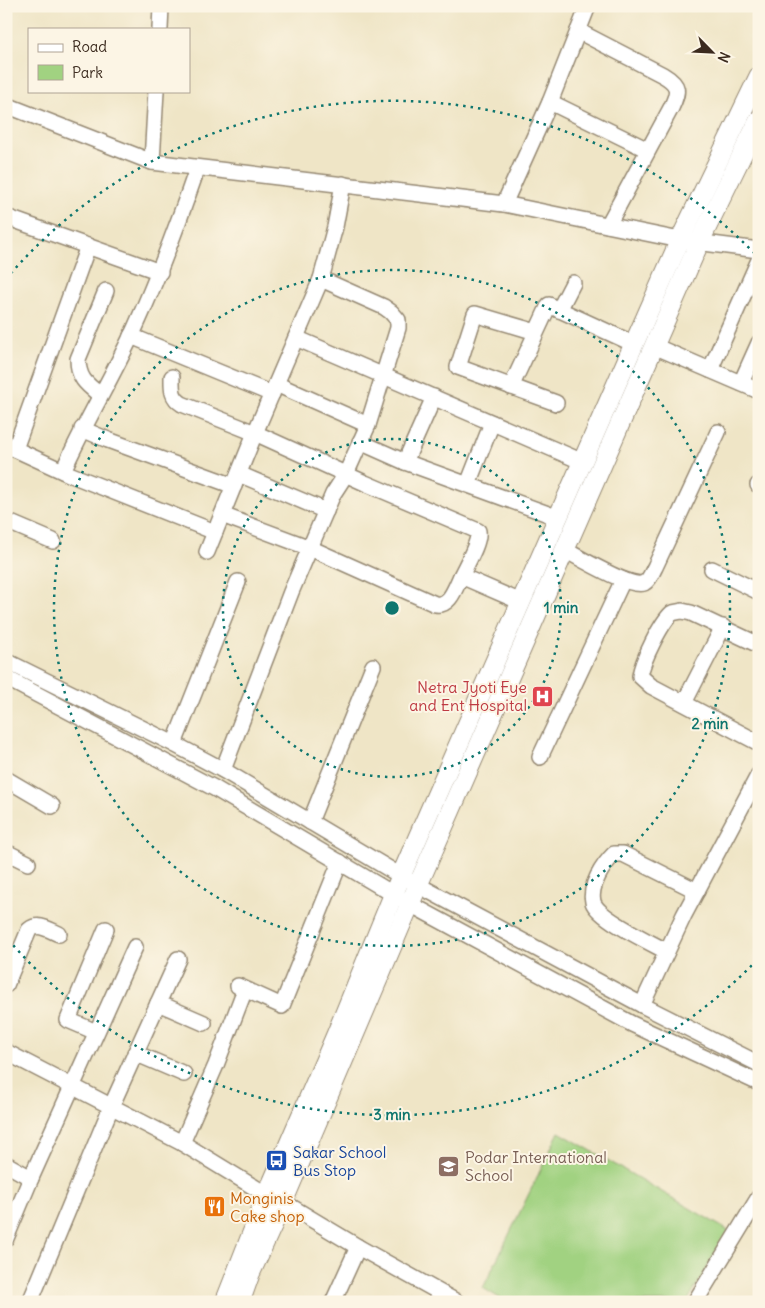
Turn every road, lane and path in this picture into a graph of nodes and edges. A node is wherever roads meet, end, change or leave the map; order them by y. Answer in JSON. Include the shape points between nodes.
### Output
{"nodes":[{"id":1,"x":161,"y":6,"type":"edge"},
{"id":2,"x":588,"y":6,"type":"edge"},
{"id":3,"x":160,"y":28,"type":"edge"},
{"id":4,"x":578,"y":31,"type":"junction"},
{"id":5,"x":759,"y":76,"type":"edge"},
{"id":6,"x":156,"y":92,"type":"edge"},
{"id":7,"x":550,"y":102,"type":"junction"},
{"id":8,"x":6,"y":106,"type":"edge"},
{"id":9,"x":759,"y":120,"type":"edge"},
{"id":10,"x":648,"y":150,"type":"junction"},
{"id":11,"x":152,"y":162,"type":"junction"},
{"id":12,"x":196,"y":168,"type":"junction"},
{"id":13,"x":343,"y":184,"type":"junction"},
{"id":14,"x":504,"y":204,"type":"junction"},
{"id":15,"x":6,"y":217,"type":"edge"},
{"id":16,"x":608,"y":225,"type":"junction"},
{"id":17,"x":680,"y":240,"type":"junction"},
{"id":18,"x":700,"y":241,"type":"junction"},
{"id":19,"x":88,"y":246,"type":"junction"},
{"id":20,"x":759,"y":250,"type":"edge"},
{"id":21,"x":759,"y":260,"type":"edge"},
{"id":22,"x":160,"y":272,"type":"junction"},
{"id":23,"x":321,"y":279,"type":"junction"},
{"id":24,"x":573,"y":283,"type":"dead end"},
{"id":25,"x":106,"y":291,"type":"dead end"},
{"id":26,"x":559,"y":310,"type":"junction"},
{"id":27,"x":536,"y":332,"type":"junction"},
{"id":28,"x":131,"y":336,"type":"junction"},
{"id":29,"x":296,"y":338,"type":"junction"},
{"id":30,"x":759,"y":343,"type":"edge"},
{"id":31,"x":634,"y":344,"type":"junction"},
{"id":32,"x":654,"y":346,"type":"junction"},
{"id":33,"x":710,"y":370,"type":"junction"},
{"id":34,"x":385,"y":376,"type":"junction"},
{"id":35,"x":172,"y":377,"type":"dead end"},
{"id":36,"x":741,"y":383,"type":"junction"},
{"id":37,"x":512,"y":387,"type":"junction"},
{"id":38,"x":274,"y":389,"type":"junction"},
{"id":39,"x":759,"y":391,"type":"edge"},
{"id":40,"x":100,"y":395,"type":"junction"},
{"id":41,"x":434,"y":397,"type":"junction"},
{"id":42,"x":556,"y":403,"type":"dead end"},
{"id":43,"x":492,"y":422,"type":"junction"},
{"id":44,"x":368,"y":425,"type":"junction"},
{"id":45,"x":82,"y":430,"type":"junction"},
{"id":46,"x":718,"y":432,"type":"dead end"},
{"id":47,"x":255,"y":433,"type":"junction"},
{"id":48,"x":360,"y":442,"type":"junction"},
{"id":49,"x":11,"y":447,"type":"edge"},
{"id":50,"x":405,"y":462,"type":"junction"},
{"id":51,"x":583,"y":462,"type":"junction"},
{"id":52,"x":63,"y":471,"type":"junction"},
{"id":53,"x":346,"y":474,"type":"junction"},
{"id":54,"x":236,"y":480,"type":"junction"},
{"id":55,"x":468,"y":484,"type":"junction"},
{"id":56,"x":326,"y":511,"type":"junction"},
{"id":57,"x":222,"y":515,"type":"junction"},
{"id":58,"x":559,"y":518,"type":"junction"},
{"id":59,"x":6,"y":521,"type":"edge"},
{"id":60,"x":215,"y":532,"type":"junction"},
{"id":61,"x":53,"y":541,"type":"dead end"},
{"id":62,"x":310,"y":548,"type":"junction"},
{"id":63,"x":565,"y":550,"type":"junction"},
{"id":64,"x":207,"y":552,"type":"dead end"},
{"id":65,"x":712,"y":569,"type":"dead end"},
{"id":66,"x":461,"y":576,"type":"junction"},
{"id":67,"x":622,"y":580,"type":"junction"},
{"id":68,"x":238,"y":582,"type":"dead end"},
{"id":69,"x":759,"y":592,"type":"edge"},
{"id":70,"x":521,"y":602,"type":"junction"},
{"id":71,"x":723,"y":627,"type":"junction"},
{"id":72,"x":759,"y":645,"type":"edge"},
{"id":73,"x":6,"y":661,"type":"edge"},
{"id":74,"x":373,"y":666,"type":"dead end"},
{"id":75,"x":6,"y":678,"type":"edge"},
{"id":76,"x":684,"y":703,"type":"junction"},
{"id":77,"x":757,"y":736,"type":"edge"},
{"id":78,"x":174,"y":744,"type":"junction"},
{"id":79,"x":540,"y":757,"type":"dead end"},
{"id":80,"x":223,"y":770,"type":"junction"},
{"id":81,"x":759,"y":774,"type":"edge"},
{"id":82,"x":6,"y":778,"type":"edge"},
{"id":83,"x":52,"y":806,"type":"dead end"},
{"id":84,"x":310,"y":822,"type":"junction"},
{"id":85,"x":6,"y":852,"type":"edge"},
{"id":86,"x":340,"y":862,"type":"junction"},
{"id":87,"x":28,"y":863,"type":"dead end"},
{"id":88,"x":401,"y":876,"type":"junction"},
{"id":89,"x":418,"y":885,"type":"junction"},
{"id":90,"x":697,"y":891,"type":"junction"},
{"id":91,"x":393,"y":894,"type":"junction"},
{"id":92,"x":410,"y":904,"type":"junction"},
{"id":93,"x":106,"y":928,"type":"dead end"},
{"id":94,"x":59,"y":934,"type":"dead end"},
{"id":95,"x":135,"y":947,"type":"dead end"},
{"id":96,"x":666,"y":951,"type":"junction"},
{"id":97,"x":178,"y":959,"type":"dead end"},
{"id":98,"x":6,"y":985,"type":"edge"},
{"id":99,"x":158,"y":1003,"type":"junction"},
{"id":100,"x":642,"y":1005,"type":"junction"},
{"id":101,"x":204,"y":1024,"type":"dead end"},
{"id":102,"x":96,"y":1032,"type":"junction"},
{"id":103,"x":6,"y":1052,"type":"edge"},
{"id":104,"x":135,"y":1053,"type":"junction"},
{"id":105,"x":759,"y":1064,"type":"edge"},
{"id":106,"x":184,"y":1074,"type":"dead end"},
{"id":107,"x":759,"y":1084,"type":"edge"},
{"id":108,"x":72,"y":1086,"type":"junction"},
{"id":109,"x":111,"y":1107,"type":"junction"},
{"id":110,"x":182,"y":1143,"type":"junction"},
{"id":111,"x":6,"y":1164,"type":"edge"},
{"id":112,"x":31,"y":1178,"type":"junction"},
{"id":113,"x":759,"y":1197,"type":"edge"},
{"id":114,"x":275,"y":1199,"type":"junction"},
{"id":115,"x":6,"y":1238,"type":"edge"},
{"id":116,"x":358,"y":1247,"type":"junction"},
{"id":117,"x":335,"y":1301,"type":"edge"},
{"id":118,"x":30,"y":1302,"type":"edge"},
{"id":119,"x":225,"y":1302,"type":"edge"},
{"id":120,"x":240,"y":1302,"type":"edge"},
{"id":121,"x":457,"y":1302,"type":"edge"},
{"id":122,"x":695,"y":1302,"type":"edge"}],
"edges":[{"from":1,"to":3,"type":"street"},
{"from":2,"to":4,"type":"street"},
{"from":4,"to":7,"type":"street"},
{"from":4,"to":10,"type":"street","via":[[672,80],[676,86],[678,94]]},
{"from":5,"to":17,"type":"main road"},
{"from":6,"to":11,"type":"street"},
{"from":7,"to":10,"type":"street"},
{"from":7,"to":14,"type":"street"},
{"from":8,"to":11,"type":"street"},
{"from":9,"to":18,"type":"main road"},
{"from":10,"to":16,"type":"street"},
{"from":11,"to":12,"type":"street"},
{"from":12,"to":13,"type":"street"},
{"from":12,"to":22,"type":"street"},
{"from":13,"to":14,"type":"street"},
{"from":13,"to":23,"type":"street"},
{"from":14,"to":16,"type":"street"},
{"from":15,"to":19,"type":"street"},
{"from":16,"to":17,"type":"street"},
{"from":17,"to":18,"type":"street"},
{"from":17,"to":31,"type":"main road"},
{"from":18,"to":20,"type":"street"},
{"from":18,"to":32,"type":"main road"},
{"from":19,"to":22,"type":"street"},
{"from":19,"to":49,"type":"street"},
{"from":21,"to":33,"type":"street"},
{"from":22,"to":28,"type":"street"},
{"from":23,"to":29,"type":"street"},
{"from":23,"to":34,"type":"street","via":[[384,307],[398,320]]},
{"from":24,"to":26,"type":"street"},
{"from":25,"to":40,"type":"street","via":[[78,359],[80,376]]},
{"from":26,"to":27,"type":"street","via":[[548,305]]},
{"from":26,"to":31,"type":"street"},
{"from":27,"to":37,"type":"street"},
{"from":27,"to":37,"type":"street","via":[[475,314],[458,367]]},
{"from":28,"to":38,"type":"street"},
{"from":28,"to":40,"type":"street"},
{"from":29,"to":34,"type":"street"},
{"from":29,"to":38,"type":"street"},
{"from":30,"to":36,"type":"street"},
{"from":31,"to":51,"type":"main road"},
{"from":32,"to":33,"type":"street"},
{"from":32,"to":63,"type":"main road"},
{"from":33,"to":36,"type":"street"},
{"from":34,"to":41,"type":"street"},
{"from":34,"to":44,"type":"street"},
{"from":35,"to":47,"type":"street","via":[[175,400]]},
{"from":36,"to":39,"type":"street"},
{"from":37,"to":42,"type":"street"},
{"from":38,"to":44,"type":"street"},
{"from":38,"to":47,"type":"street"},
{"from":40,"to":45,"type":"street"},
{"from":41,"to":43,"type":"street"},
{"from":41,"to":50,"type":"street"},
{"from":43,"to":51,"type":"street"},
{"from":43,"to":55,"type":"street"},
{"from":44,"to":48,"type":"street"},
{"from":45,"to":52,"type":"street"},
{"from":45,"to":54,"type":"street"},
{"from":46,"to":67,"type":"street","via":[[649,578],[634,584]]},
{"from":47,"to":53,"type":"street"},
{"from":47,"to":54,"type":"street"},
{"from":48,"to":50,"type":"street"},
{"from":48,"to":53,"type":"street"},
{"from":49,"to":52,"type":"street"},
{"from":50,"to":55,"type":"street"},
{"from":51,"to":58,"type":"main road"},
{"from":52,"to":60,"type":"street"},
{"from":53,"to":56,"type":"street"},
{"from":53,"to":66,"type":"street","via":[[478,531],[477,541]]},
{"from":54,"to":56,"type":"street"},
{"from":54,"to":57,"type":"street"},
{"from":55,"to":58,"type":"street"},
{"from":56,"to":62,"type":"street"},
{"from":57,"to":60,"type":"street"},
{"from":57,"to":62,"type":"street"},
{"from":58,"to":70,"type":"main road"},
{"from":59,"to":61,"type":"street"},
{"from":60,"to":64,"type":"street"},
{"from":62,"to":66,"type":"street","via":[[440,605],[446,603]]},
{"from":62,"to":80,"type":"street"},
{"from":63,"to":67,"type":"street"},
{"from":63,"to":89,"type":"main road"},
{"from":65,"to":69,"type":"street"},
{"from":66,"to":70,"type":"street"},
{"from":67,"to":79,"type":"street"},
{"from":68,"to":78,"type":"street"},
{"from":70,"to":88,"type":"main road"},
{"from":71,"to":72,"type":"street"},
{"from":71,"to":76,"type":"street"},
{"from":71,"to":76,"type":"street","via":[[682,611],[672,613],[662,627],[640,676]]},
{"from":73,"to":78,"type":"street"},
{"from":74,"to":84,"type":"street"},
{"from":75,"to":86,"type":"street","via":[[179,768]]},
{"from":76,"to":77,"type":"street"},
{"from":78,"to":80,"type":"street"},
{"from":80,"to":84,"type":"street"},
{"from":81,"to":90,"type":"street"},
{"from":82,"to":83,"type":"street"},
{"from":84,"to":88,"type":"street"},
{"from":85,"to":87,"type":"street"},
{"from":86,"to":91,"type":"street"},
{"from":86,"to":110,"type":"street","via":[[282,1006],[240,992],[216,1064]]},
{"from":88,"to":89,"type":"street"},
{"from":88,"to":91,"type":"main road"},
{"from":89,"to":92,"type":"main road"},
{"from":89,"to":100,"type":"street"},
{"from":90,"to":96,"type":"street"},
{"from":90,"to":96,"type":"street","via":[[623,854],[614,854],[606,862],[593,888],[593,903],[612,921]]},
{"from":91,"to":92,"type":"street"},
{"from":91,"to":114,"type":"main road","via":[[332,1044]]},
{"from":92,"to":107,"type":"street","via":[[632,1024]]},
{"from":92,"to":114,"type":"main road"},
{"from":93,"to":102,"type":"street","via":[[68,1020]]},
{"from":94,"to":98,"type":"street","via":[[39,926],[29,930]]},
{"from":95,"to":102,"type":"street"},
{"from":96,"to":100,"type":"street"},
{"from":97,"to":99,"type":"street"},
{"from":99,"to":101,"type":"street"},
{"from":99,"to":104,"type":"street"},
{"from":100,"to":105,"type":"street"},
{"from":102,"to":108,"type":"street"},
{"from":103,"to":108,"type":"street"},
{"from":104,"to":106,"type":"street"},
{"from":104,"to":109,"type":"street"},
{"from":108,"to":109,"type":"street"},
{"from":108,"to":112,"type":"street"},
{"from":109,"to":110,"type":"street"},
{"from":109,"to":118,"type":"street"},
{"from":110,"to":114,"type":"street"},
{"from":111,"to":112,"type":"street"},
{"from":112,"to":115,"type":"street"},
{"from":113,"to":122,"type":"street"},
{"from":114,"to":116,"type":"street"},
{"from":114,"to":119,"type":"main road"},
{"from":114,"to":120,"type":"main road"},
{"from":116,"to":117,"type":"street"},
{"from":116,"to":121,"type":"street"}]}
